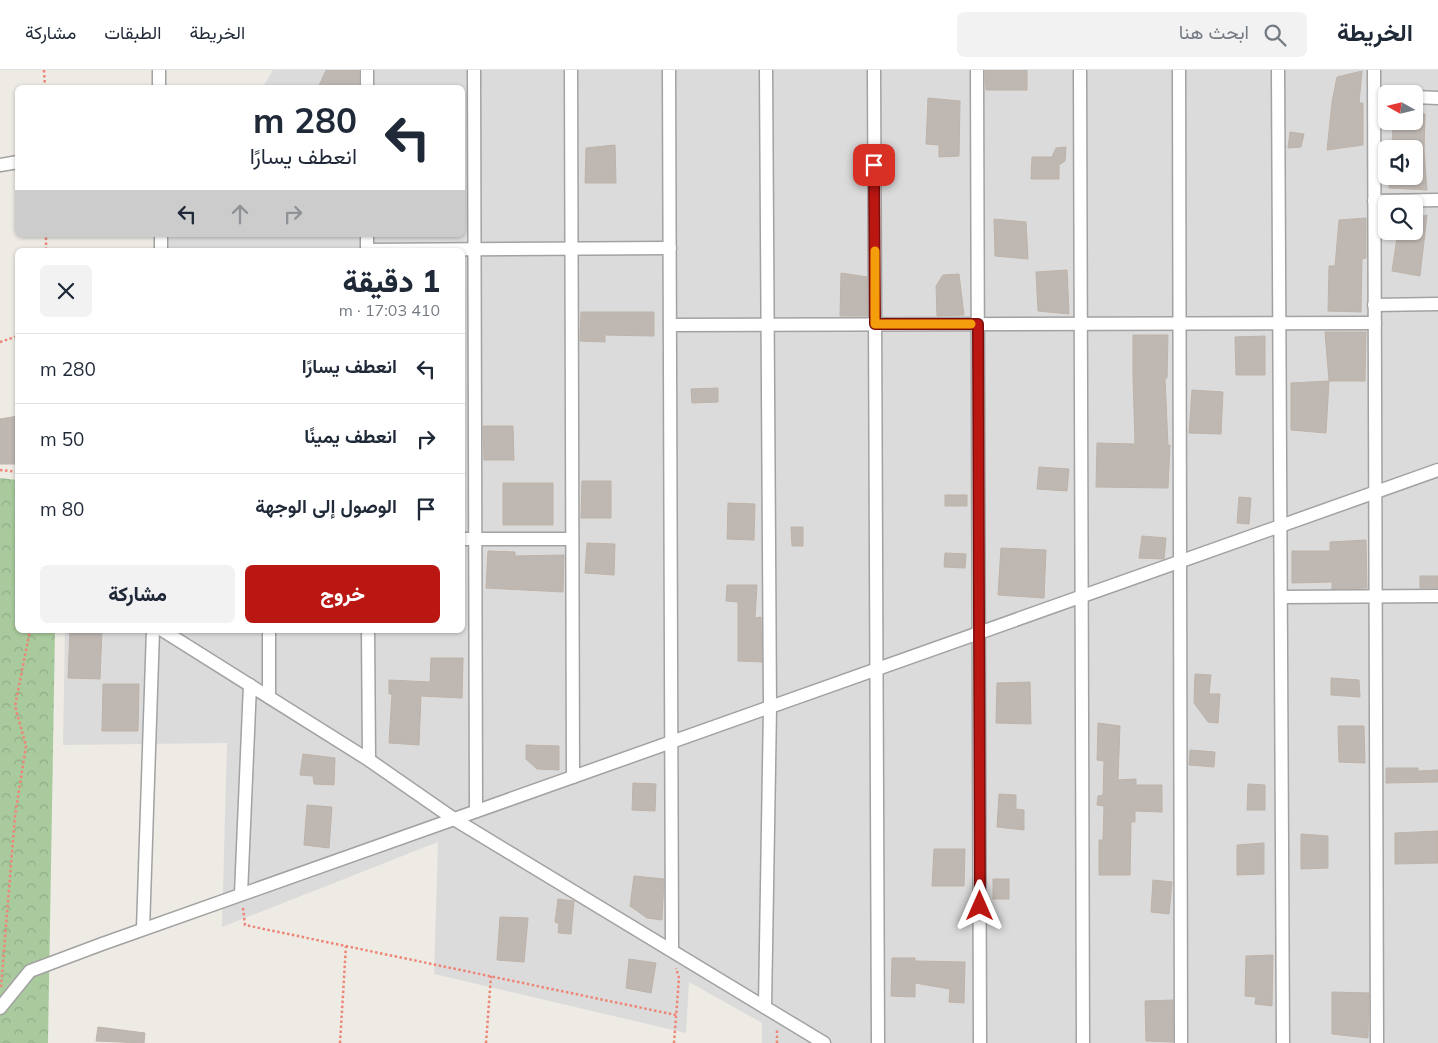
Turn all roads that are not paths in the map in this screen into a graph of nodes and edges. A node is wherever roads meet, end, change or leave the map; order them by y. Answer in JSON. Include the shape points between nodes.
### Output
{"nodes":[{"id":1,"x":159,"y":70,"type":"edge"},
{"id":2,"x":367,"y":70,"type":"edge"},
{"id":3,"x":474,"y":70,"type":"edge"},
{"id":4,"x":571,"y":70,"type":"edge"},
{"id":5,"x":670,"y":70,"type":"edge"},
{"id":6,"x":766,"y":70,"type":"edge"},
{"id":7,"x":874,"y":70,"type":"edge"},
{"id":8,"x":978,"y":70,"type":"edge"},
{"id":9,"x":1080,"y":70,"type":"edge"},
{"id":10,"x":1179,"y":70,"type":"edge"},
{"id":11,"x":1278,"y":70,"type":"edge"},
{"id":12,"x":1374,"y":70,"type":"edge"},
{"id":13,"x":159,"y":85,"type":"edge"},
{"id":14,"x":367,"y":85,"type":"edge"},
{"id":15,"x":1378,"y":88,"type":"edge"},
{"id":16,"x":1423,"y":98,"type":"edge"},
{"id":17,"x":1438,"y":98,"type":"edge"},
{"id":18,"x":1378,"y":130,"type":"edge"},
{"id":19,"x":15,"y":162,"type":"edge"},
{"id":20,"x":0,"y":165,"type":"edge"},
{"id":21,"x":1438,"y":200,"type":"edge"},
{"id":22,"x":1374,"y":201,"type":"junction"},
{"id":23,"x":670,"y":248,"type":"junction"},
{"id":24,"x":465,"y":249,"type":"edge"},
{"id":25,"x":474,"y":249,"type":"junction"},
{"id":26,"x":572,"y":249,"type":"junction"},
{"id":27,"x":1438,"y":304,"type":"edge"},
{"id":28,"x":1374,"y":305,"type":"junction"},
{"id":29,"x":1179,"y":323,"type":"junction"},
{"id":30,"x":1279,"y":323,"type":"junction"},
{"id":31,"x":1375,"y":323,"type":"junction"},
{"id":32,"x":875,"y":324,"type":"junction"},
{"id":33,"x":978,"y":324,"type":"junction"},
{"id":34,"x":1081,"y":324,"type":"junction"},
{"id":35,"x":670,"y":325,"type":"junction"},
{"id":36,"x":768,"y":325,"type":"junction"},
{"id":37,"x":1438,"y":470,"type":"edge"},
{"id":38,"x":1375,"y":492,"type":"junction"},
{"id":39,"x":1280,"y":526,"type":"junction"},
{"id":40,"x":469,"y":539,"type":"edge"},
{"id":41,"x":572,"y":539,"type":"junction"},
{"id":42,"x":1180,"y":562,"type":"junction"},
{"id":43,"x":1376,"y":596,"type":"junction"},
{"id":44,"x":1438,"y":596,"type":"edge"},
{"id":45,"x":1082,"y":597,"type":"junction"},
{"id":46,"x":1281,"y":597,"type":"junction"},
{"id":47,"x":153,"y":633,"type":"edge"},
{"id":48,"x":167,"y":633,"type":"edge"},
{"id":49,"x":269,"y":633,"type":"edge"},
{"id":50,"x":368,"y":633,"type":"edge"},
{"id":51,"x":979,"y":633,"type":"junction"},
{"id":52,"x":876,"y":669,"type":"junction"},
{"id":53,"x":250,"y":685,"type":"junction"},
{"id":54,"x":269,"y":697,"type":"junction"},
{"id":55,"x":770,"y":707,"type":"junction"},
{"id":56,"x":671,"y":742,"type":"junction"},
{"id":57,"x":369,"y":760,"type":"junction"},
{"id":58,"x":573,"y":777,"type":"junction"},
{"id":59,"x":476,"y":811,"type":"junction"},
{"id":60,"x":454,"y":819,"type":"junction"},
{"id":61,"x":241,"y":894,"type":"junction"},
{"id":62,"x":143,"y":929,"type":"junction"},
{"id":63,"x":672,"y":950,"type":"junction"},
{"id":64,"x":765,"y":1007,"type":"junction"},
{"id":65,"x":0,"y":1008,"type":"edge"},
{"id":66,"x":824,"y":1043,"type":"edge"},
{"id":67,"x":878,"y":1043,"type":"edge"},
{"id":68,"x":980,"y":1043,"type":"edge"},
{"id":69,"x":1084,"y":1043,"type":"edge"},
{"id":70,"x":1180,"y":1043,"type":"edge"},
{"id":71,"x":1283,"y":1043,"type":"edge"},
{"id":72,"x":1377,"y":1043,"type":"edge"}],
"edges":[{"from":1,"to":13,"type":"street"},
{"from":2,"to":14,"type":"street"},
{"from":3,"to":25,"type":"street"},
{"from":4,"to":26,"type":"street"},
{"from":5,"to":23,"type":"street"},
{"from":6,"to":36,"type":"street"},
{"from":7,"to":32,"type":"street"},
{"from":8,"to":33,"type":"street"},
{"from":9,"to":34,"type":"street"},
{"from":10,"to":29,"type":"street"},
{"from":11,"to":30,"type":"street"},
{"from":12,"to":15,"type":"street"},
{"from":16,"to":17,"type":"street"},
{"from":18,"to":22,"type":"street"},
{"from":19,"to":20,"type":"street"},
{"from":21,"to":22,"type":"street"},
{"from":22,"to":28,"type":"street"},
{"from":23,"to":26,"type":"street"},
{"from":23,"to":35,"type":"street"},
{"from":24,"to":25,"type":"street"},
{"from":25,"to":26,"type":"street"},
{"from":25,"to":40,"type":"street"},
{"from":26,"to":41,"type":"street"},
{"from":27,"to":28,"type":"street"},
{"from":28,"to":31,"type":"street"},
{"from":29,"to":30,"type":"street"},
{"from":29,"to":34,"type":"street"},
{"from":29,"to":42,"type":"street"},
{"from":30,"to":31,"type":"street"},
{"from":30,"to":39,"type":"street"},
{"from":31,"to":38,"type":"street"},
{"from":32,"to":33,"type":"street"},
{"from":32,"to":36,"type":"street"},
{"from":32,"to":52,"type":"street"},
{"from":33,"to":34,"type":"street"},
{"from":33,"to":51,"type":"street"},
{"from":34,"to":45,"type":"street"},
{"from":35,"to":36,"type":"street"},
{"from":35,"to":56,"type":"street"},
{"from":36,"to":55,"type":"street"},
{"from":37,"to":38,"type":"street"},
{"from":38,"to":39,"type":"street"},
{"from":38,"to":43,"type":"street"},
{"from":39,"to":42,"type":"street"},
{"from":39,"to":46,"type":"street"},
{"from":40,"to":41,"type":"street"},
{"from":40,"to":59,"type":"street"},
{"from":41,"to":58,"type":"street"},
{"from":42,"to":45,"type":"street"},
{"from":42,"to":70,"type":"street"},
{"from":43,"to":44,"type":"street"},
{"from":43,"to":46,"type":"street"},
{"from":43,"to":72,"type":"street"},
{"from":45,"to":51,"type":"street"},
{"from":45,"to":69,"type":"street"},
{"from":46,"to":71,"type":"street"},
{"from":47,"to":62,"type":"street"},
{"from":48,"to":53,"type":"street"},
{"from":49,"to":54,"type":"street"},
{"from":50,"to":57,"type":"street"},
{"from":51,"to":52,"type":"street"},
{"from":51,"to":68,"type":"street"},
{"from":52,"to":55,"type":"street"},
{"from":52,"to":67,"type":"street"},
{"from":53,"to":54,"type":"street"},
{"from":53,"to":61,"type":"street"},
{"from":54,"to":57,"type":"street"},
{"from":55,"to":56,"type":"street"},
{"from":55,"to":64,"type":"street"},
{"from":56,"to":58,"type":"street"},
{"from":56,"to":63,"type":"street"},
{"from":57,"to":60,"type":"street"},
{"from":58,"to":59,"type":"street"},
{"from":59,"to":60,"type":"street"},
{"from":60,"to":61,"type":"street"},
{"from":60,"to":63,"type":"street"},
{"from":61,"to":62,"type":"street"},
{"from":62,"to":65,"type":"street","via":[[30,971]]},
{"from":63,"to":64,"type":"street"},
{"from":64,"to":66,"type":"street"}]}
